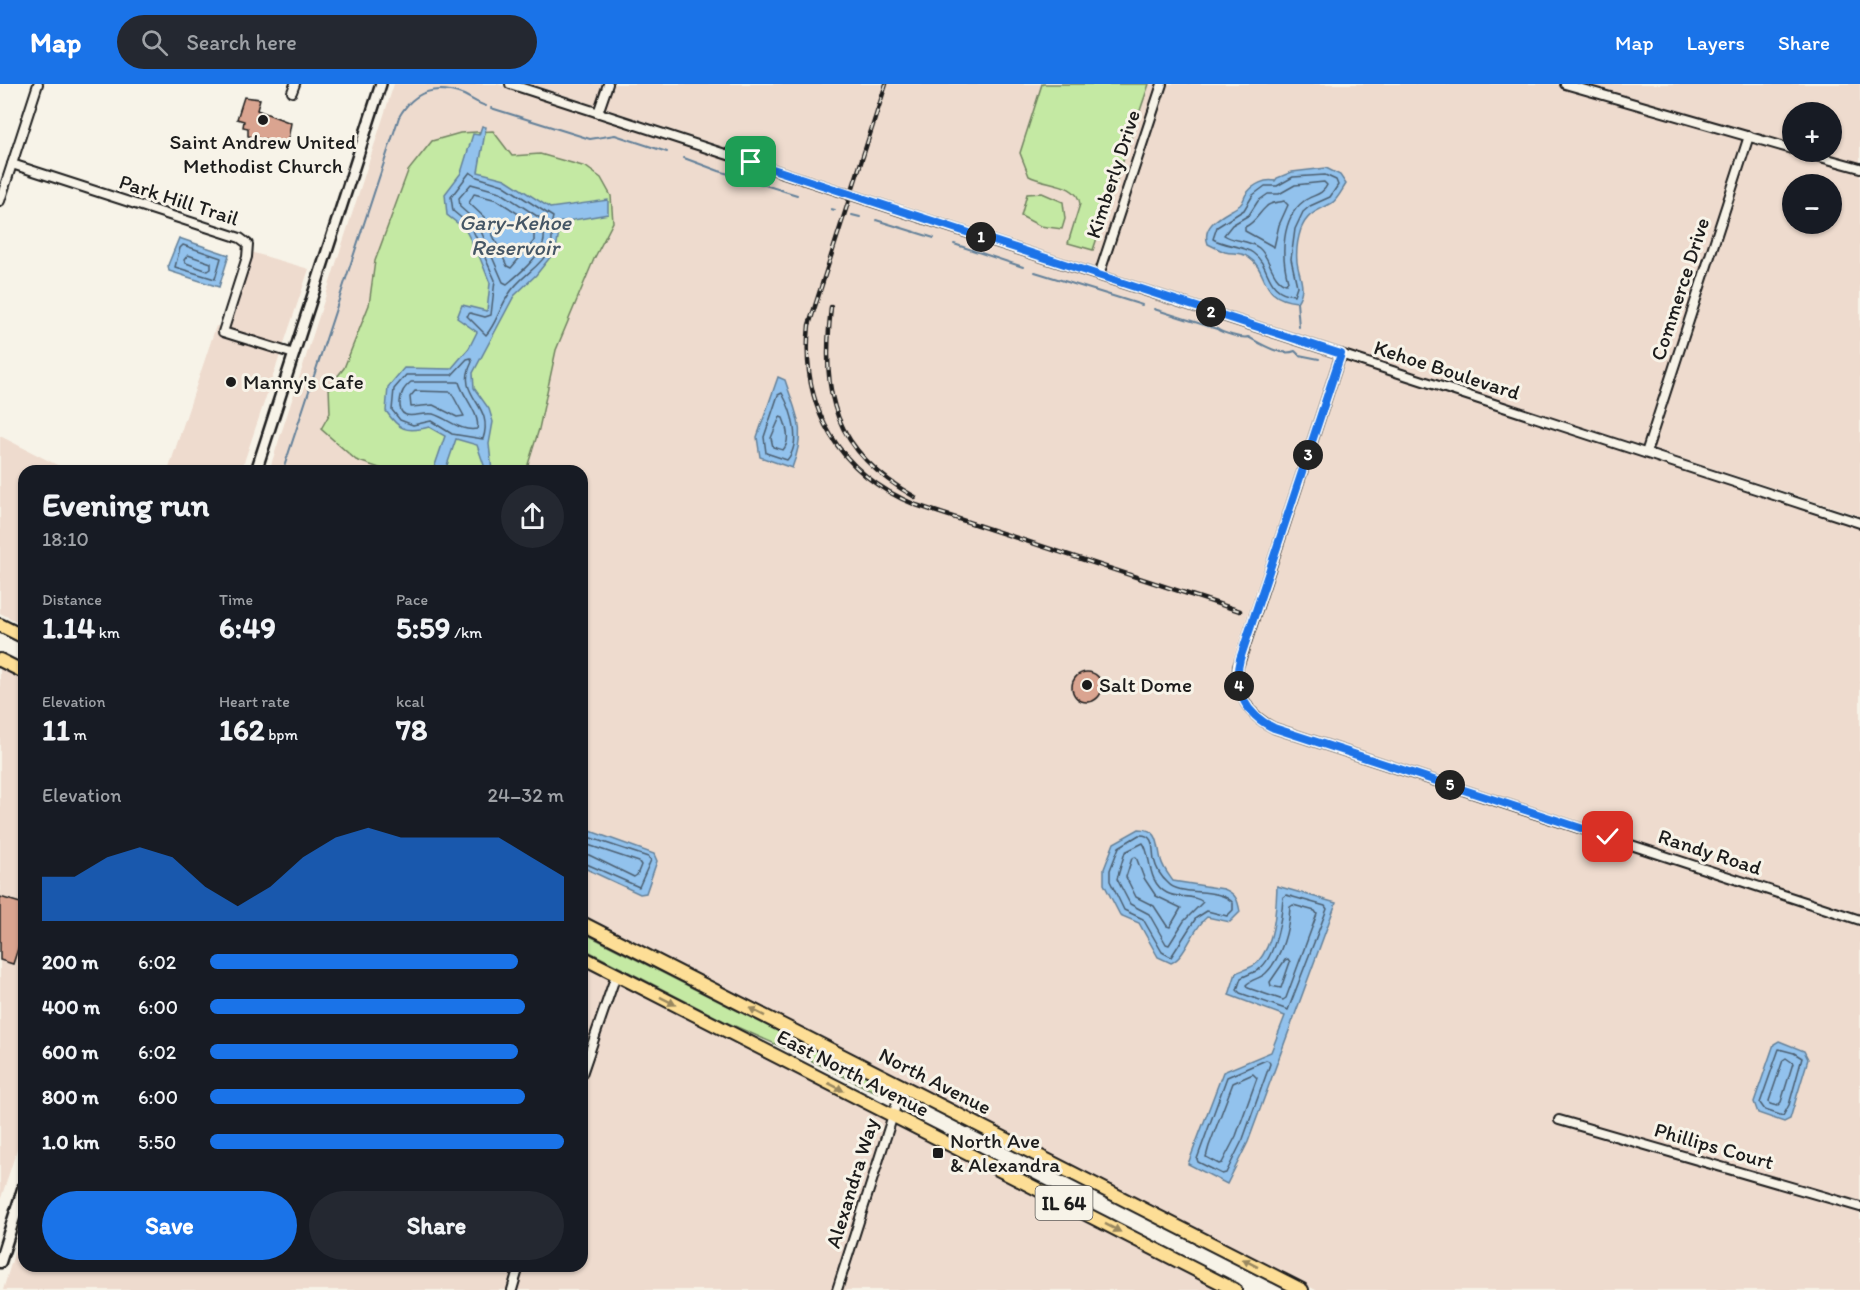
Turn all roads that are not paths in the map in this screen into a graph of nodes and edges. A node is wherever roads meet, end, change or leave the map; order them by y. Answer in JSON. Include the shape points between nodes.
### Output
{"nodes":[{"id":1,"x":38,"y":84,"type":"edge"},
{"id":2,"x":381,"y":84,"type":"edge"},
{"id":3,"x":510,"y":84,"type":"edge"},
{"id":4,"x":608,"y":84,"type":"edge"},
{"id":5,"x":1162,"y":84,"type":"edge"},
{"id":6,"x":1565,"y":84,"type":"edge"},
{"id":7,"x":598,"y":113,"type":"junction"},
{"id":8,"x":1749,"y":136,"type":"junction"},
{"id":9,"x":1782,"y":146,"type":"edge"},
{"id":10,"x":1838,"y":162,"type":"edge"},
{"id":11,"x":12,"y":164,"type":"junction"},
{"id":12,"x":1860,"y":168,"type":"edge"},
{"id":13,"x":0,"y":201,"type":"edge"},
{"id":14,"x":1099,"y":275,"type":"junction"},
{"id":15,"x":294,"y":354,"type":"junction"},
{"id":16,"x":1341,"y":354,"type":"junction"},
{"id":17,"x":1646,"y":453,"type":"junction"},
{"id":18,"x":258,"y":465,"type":"edge"},
{"id":19,"x":1860,"y":523,"type":"edge"},
{"id":20,"x":0,"y":625,"type":"edge"},
{"id":21,"x":18,"y":634,"type":"edge"},
{"id":22,"x":0,"y":660,"type":"edge"},
{"id":23,"x":18,"y":669,"type":"edge"},
{"id":24,"x":1860,"y":920,"type":"edge"},
{"id":25,"x":588,"y":926,"type":"edge"},
{"id":26,"x":588,"y":960,"type":"edge"},
{"id":27,"x":616,"y":975,"type":"junction"},
{"id":28,"x":588,"y":1057,"type":"edge"},
{"id":29,"x":902,"y":1087,"type":"junction"},
{"id":30,"x":892,"y":1115,"type":"junction"},
{"id":31,"x":1559,"y":1120,"type":"dead end"},
{"id":32,"x":18,"y":1202,"type":"edge"},
{"id":33,"x":1860,"y":1207,"type":"edge"},
{"id":34,"x":4,"y":1240,"type":"edge"},
{"id":35,"x":0,"y":1262,"type":"edge"},
{"id":36,"x":517,"y":1272,"type":"edge"},
{"id":37,"x":512,"y":1290,"type":"edge"},
{"id":38,"x":837,"y":1290,"type":"edge"},
{"id":39,"x":1235,"y":1290,"type":"edge"},
{"id":40,"x":1302,"y":1290,"type":"edge"}],
"edges":[{"from":1,"to":11,"type":"street"},
{"from":2,"to":15,"type":"street"},
{"from":3,"to":7,"type":"street","name":"Kehoe Boulevard"},
{"from":4,"to":7,"type":"street"},
{"from":5,"to":14,"type":"street","name":"Kimberly Drive"},
{"from":6,"to":8,"type":"street"},
{"from":7,"to":14,"type":"street","name":"Kehoe Boulevard"},
{"from":8,"to":9,"type":"street"},
{"from":8,"to":17,"type":"street","name":"Commerce Drive"},
{"from":10,"to":12,"type":"street"},
{"from":11,"to":13,"type":"street"},
{"from":11,"to":15,"type":"street","name":"Park Hill Trail","via":[[244,241],[248,244],[247,257],[223,332]]},
{"from":14,"to":16,"type":"street","name":"Kehoe Boulevard"},
{"from":15,"to":18,"type":"street"},
{"from":16,"to":17,"type":"street","name":"Kehoe Boulevard"},
{"from":16,"to":24,"type":"street","name":"Randy Road","via":[[1238,668],[1239,694],[1256,717],[1274,728]]},
{"from":17,"to":19,"type":"street","name":"Kehoe Boulevard"},
{"from":20,"to":21,"type":"main road"},
{"from":22,"to":23,"type":"main road"},
{"from":29,"to":25,"type":"main road","name":"North Avenue","number":"IL 64","one_way":true},
{"from":26,"to":27,"type":"main road","name":"East North Avenue","number":"IL 64"},
{"from":27,"to":28,"type":"street"},
{"from":27,"to":30,"type":"main road","name":"East North Avenue","number":"IL 64","one_way":true},
{"from":29,"to":30,"type":"street","name":"Alexandra Way"},
{"from":40,"to":29,"type":"main road","name":"North Avenue","number":"IL 64","one_way":true},
{"from":30,"to":38,"type":"street","name":"Alexandra Way"},
{"from":30,"to":39,"type":"main road","name":"East North Avenue","number":"IL 64","one_way":true},
{"from":31,"to":33,"type":"street","name":"Phillips Court"},
{"from":32,"to":34,"type":"main road"},
{"from":34,"to":35,"type":"main road"},
{"from":36,"to":37,"type":"street"}]}
